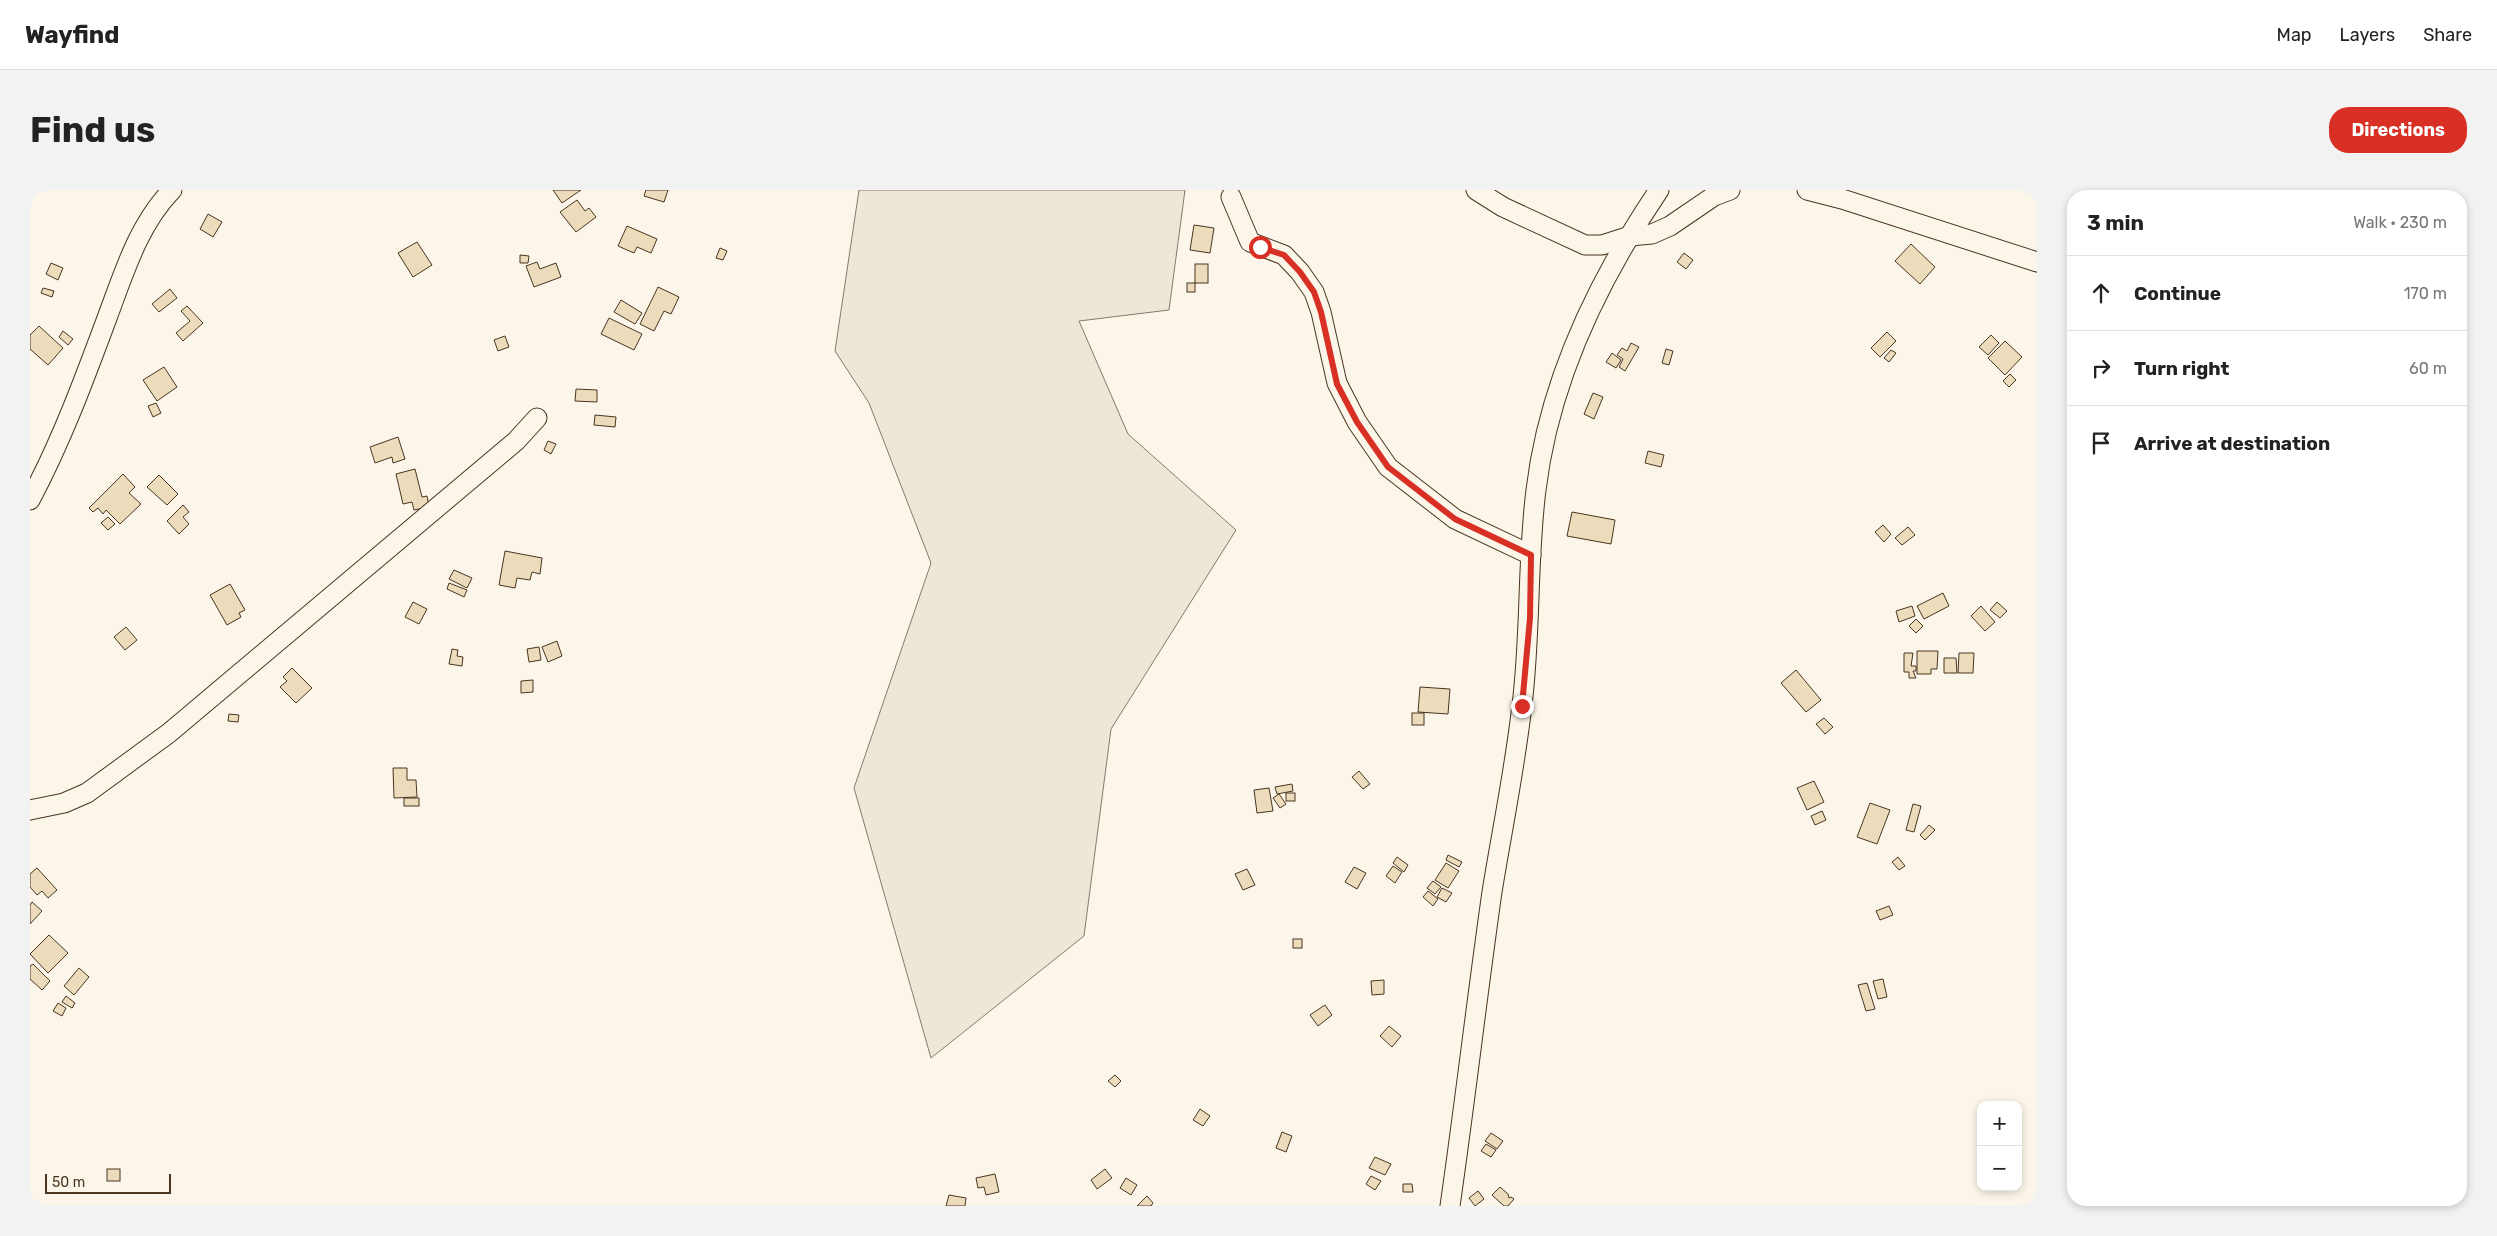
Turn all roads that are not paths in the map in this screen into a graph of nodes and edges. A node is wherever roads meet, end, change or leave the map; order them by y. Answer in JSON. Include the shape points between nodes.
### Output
{"nodes":[{"id":1,"x":172,"y":190,"type":"edge"},
{"id":2,"x":1476,"y":190,"type":"edge"},
{"id":3,"x":1659,"y":190,"type":"edge"},
{"id":4,"x":1730,"y":190,"type":"edge"},
{"id":5,"x":1807,"y":190,"type":"edge"},
{"id":6,"x":1231,"y":197,"type":"dead end"},
{"id":7,"x":1630,"y":236,"type":"junction"},
{"id":8,"x":2037,"y":262,"type":"edge"},
{"id":9,"x":537,"y":418,"type":"dead end"},
{"id":10,"x":30,"y":500,"type":"edge"},
{"id":11,"x":1531,"y":555,"type":"junction"},
{"id":12,"x":30,"y":810,"type":"edge"},
{"id":13,"x":1450,"y":1206,"type":"edge"}],
"edges":[{"from":1,"to":10,"type":"street","via":[[139,236],[52,460]]},
{"from":2,"to":7,"type":"street","via":[[1503,207],[1585,245],[1602,245]]},
{"from":3,"to":7,"type":"street"},
{"from":4,"to":7,"type":"street","via":[[1714,196],[1670,226],[1652,234]]},
{"from":5,"to":8,"type":"street"},
{"from":6,"to":11,"type":"street","via":[[1250,242],[1284,255],[1314,292],[1337,384],[1357,422],[1388,467],[1455,519]]},
{"from":7,"to":11,"type":"street","via":[[1592,305],[1560,384],[1536,488]]},
{"from":9,"to":12,"type":"street","via":[[516,441],[169,732],[87,792],[64,803]]},
{"from":11,"to":13,"type":"street","via":[[1530,618],[1522,706],[1492,894]]}]}
